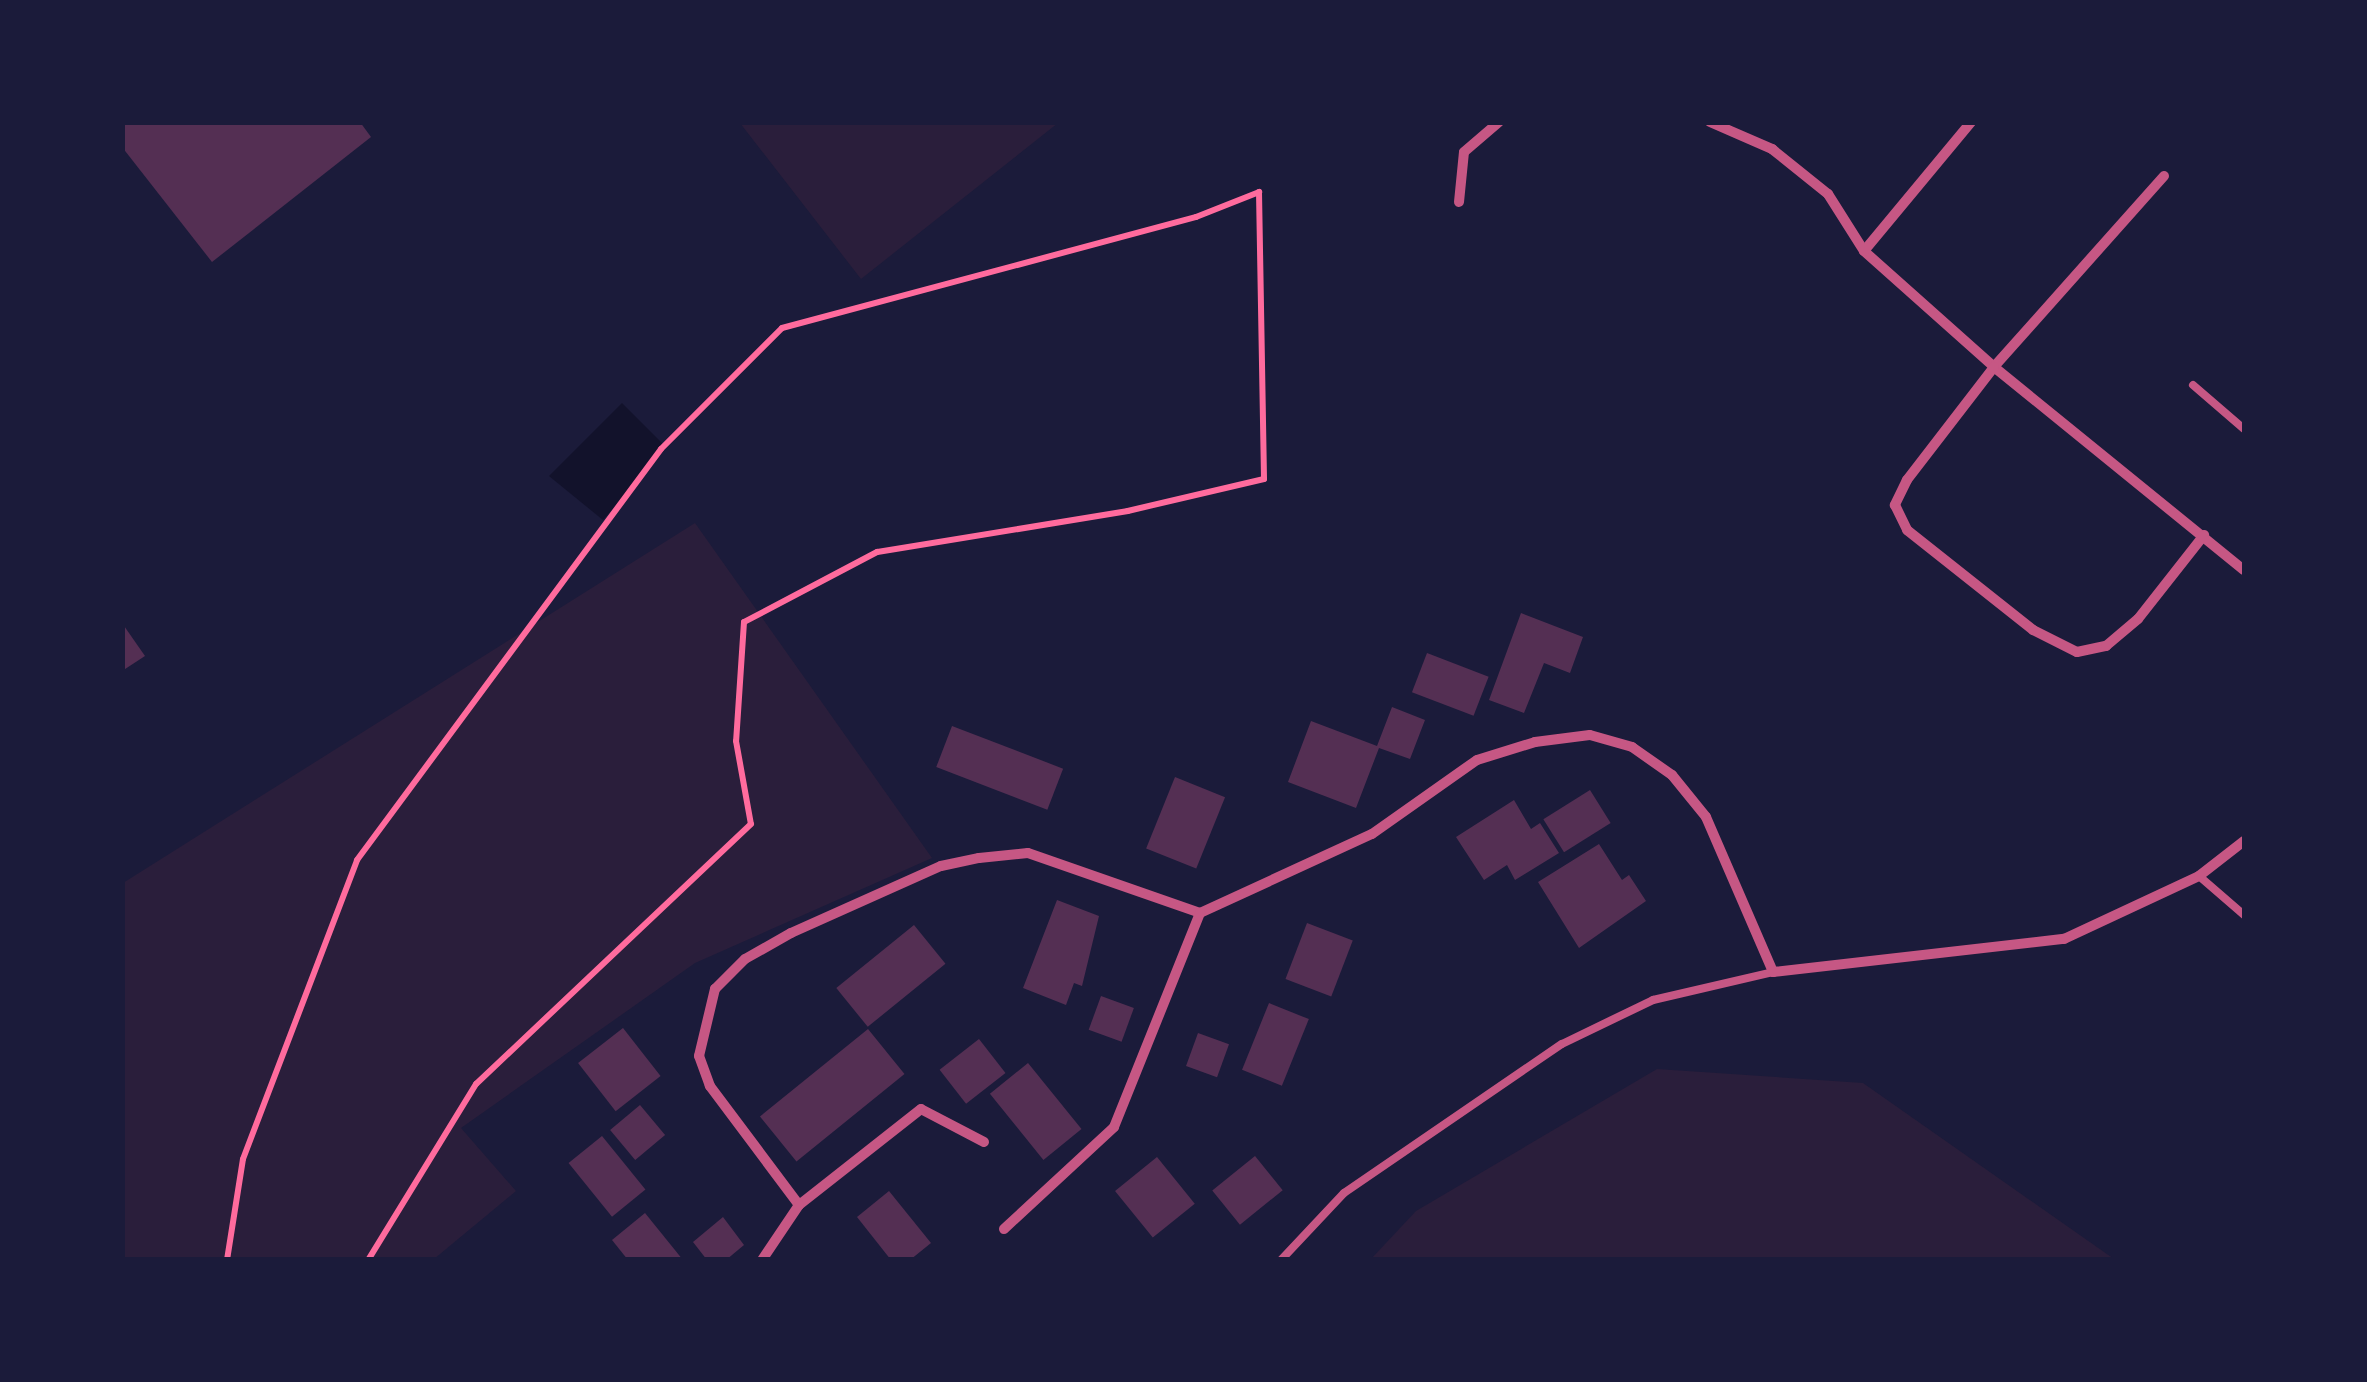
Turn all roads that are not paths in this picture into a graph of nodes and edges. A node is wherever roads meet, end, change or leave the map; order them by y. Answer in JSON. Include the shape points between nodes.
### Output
{"nodes":[{"id":1,"x":1499,"y":122,"type":"edge"},
{"id":2,"x":1710,"y":122,"type":"edge"},
{"id":3,"x":1972,"y":122,"type":"edge"},
{"id":4,"x":2164,"y":176,"type":"dead end"},
{"id":5,"x":1459,"y":202,"type":"dead end"},
{"id":6,"x":1864,"y":251,"type":"junction"},
{"id":7,"x":1994,"y":367,"type":"junction"},
{"id":8,"x":2192,"y":385,"type":"dead end"},
{"id":9,"x":2244,"y":429,"type":"edge"},
{"id":10,"x":2204,"y":535,"type":"junction"},
{"id":11,"x":2244,"y":570,"type":"edge"},
{"id":12,"x":2244,"y":841,"type":"edge"},
{"id":13,"x":2199,"y":876,"type":"junction"},
{"id":14,"x":1200,"y":913,"type":"junction"},
{"id":15,"x":2244,"y":915,"type":"edge"},
{"id":16,"x":1773,"y":972,"type":"junction"},
{"id":17,"x":984,"y":1142,"type":"dead end"},
{"id":18,"x":799,"y":1205,"type":"junction"},
{"id":19,"x":1004,"y":1230,"type":"dead end"},
{"id":20,"x":762,"y":1260,"type":"edge"},
{"id":21,"x":1281,"y":1260,"type":"edge"}],
"edges":[{"from":1,"to":5,"type":"street","via":[[1464,152]]},
{"from":2,"to":6,"type":"street","via":[[1772,149],[1828,194]]},
{"from":3,"to":6,"type":"street"},
{"from":4,"to":7,"type":"street"},
{"from":6,"to":7,"type":"street"},
{"from":7,"to":10,"type":"street"},
{"from":7,"to":10,"type":"street","via":[[1907,480],[1896,506],[1907,530],[2033,630],[2077,652],[2106,646],[2138,619]]},
{"from":8,"to":9,"type":"lane"},
{"from":10,"to":11,"type":"street"},
{"from":12,"to":13,"type":"street"},
{"from":13,"to":15,"type":"lane"},
{"from":13,"to":16,"type":"street","via":[[2064,939]]},
{"from":14,"to":16,"type":"street","via":[[1372,834],[1477,760],[1535,742],[1590,736],[1632,747],[1672,775],[1706,817]]},
{"from":14,"to":18,"type":"street","via":[[1028,853],[995,856],[942,866],[745,959],[715,989],[699,1056],[710,1086]]},
{"from":14,"to":19,"type":"street","via":[[1114,1128]]},
{"from":16,"to":21,"type":"lane","via":[[1653,1000],[1562,1044],[1344,1192]]},
{"from":17,"to":18,"type":"street","via":[[921,1110]]},
{"from":18,"to":20,"type":"street"}]}
